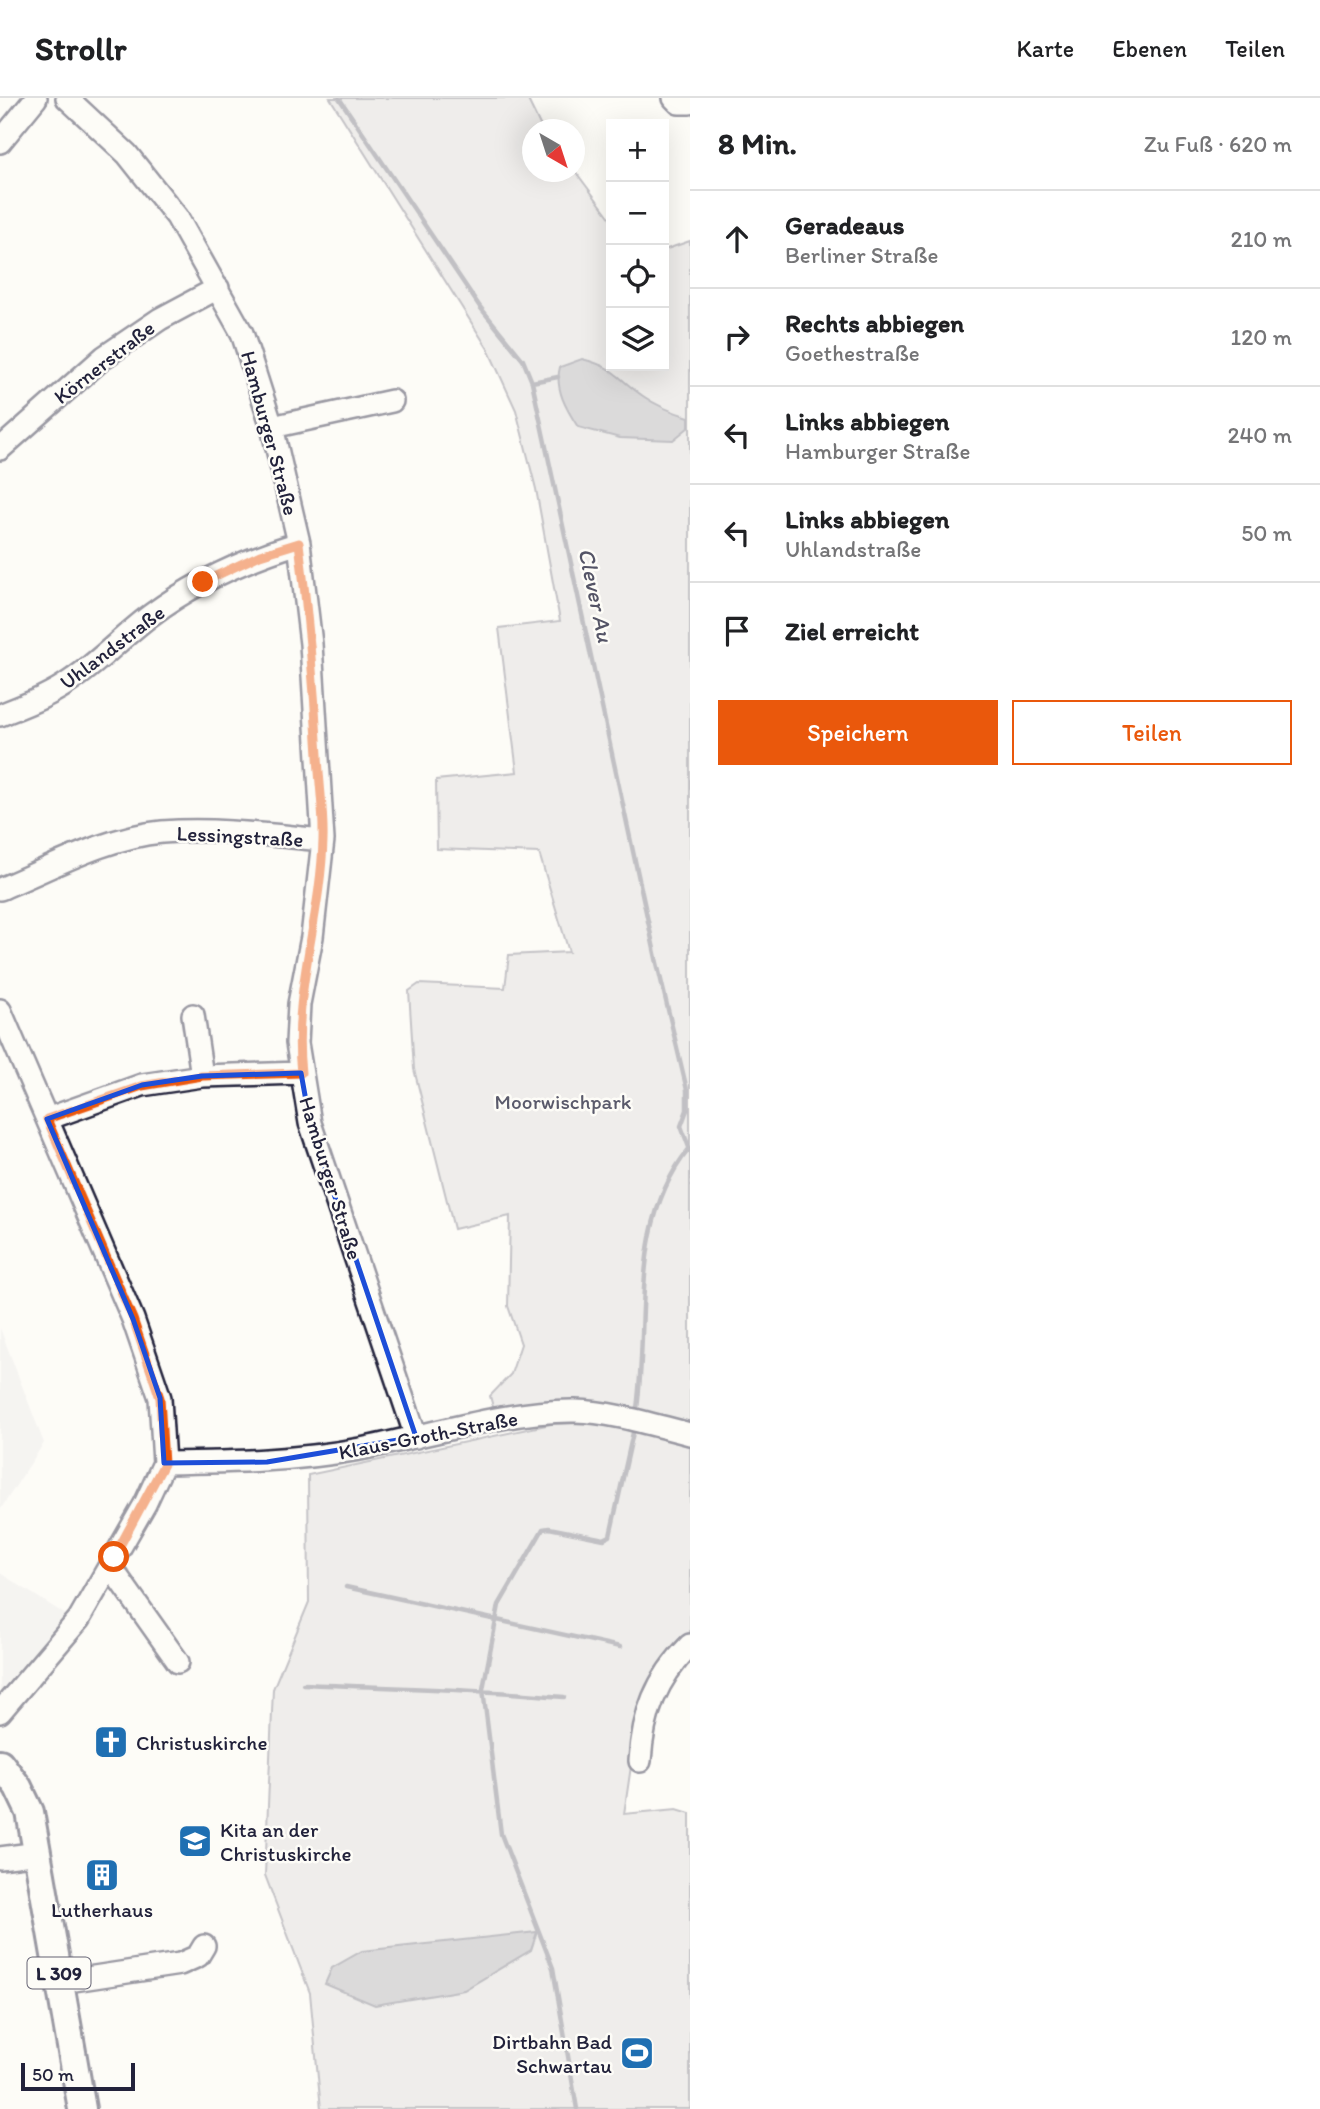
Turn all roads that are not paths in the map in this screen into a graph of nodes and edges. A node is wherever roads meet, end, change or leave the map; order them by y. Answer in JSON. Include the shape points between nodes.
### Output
{"nodes":[{"id":1,"x":36,"y":98,"type":"edge"},
{"id":2,"x":67,"y":98,"type":"edge"},
{"id":3,"x":674,"y":98,"type":"edge"},
{"id":4,"x":690,"y":103,"type":"edge"},
{"id":5,"x":0,"y":142,"type":"edge"},
{"id":6,"x":218,"y":288,"type":"junction"},
{"id":7,"x":392,"y":401,"type":"dead end"},
{"id":8,"x":272,"y":428,"type":"junction"},
{"id":9,"x":0,"y":449,"type":"edge"},
{"id":10,"x":299,"y":543,"type":"junction"},
{"id":11,"x":0,"y":715,"type":"edge"},
{"id":12,"x":323,"y":840,"type":"junction"},
{"id":13,"x":0,"y":890,"type":"edge"},
{"id":14,"x":0,"y":1010,"type":"edge"},
{"id":15,"x":192,"y":1015,"type":"dead end"},
{"id":16,"x":301,"y":1073,"type":"junction"},
{"id":17,"x":202,"y":1076,"type":"junction"},
{"id":18,"x":47,"y":1119,"type":"junction"},
{"id":19,"x":690,"y":1434,"type":"edge"},
{"id":20,"x":416,"y":1437,"type":"junction"},
{"id":21,"x":164,"y":1464,"type":"junction"},
{"id":22,"x":110,"y":1566,"type":"junction"},
{"id":23,"x":690,"y":1645,"type":"edge"},
{"id":24,"x":178,"y":1662,"type":"dead end"},
{"id":25,"x":0,"y":1712,"type":"edge"},
{"id":26,"x":640,"y":1761,"type":"dead end"},
{"id":27,"x":0,"y":1763,"type":"edge"},
{"id":28,"x":39,"y":1853,"type":"junction"},
{"id":29,"x":0,"y":1858,"type":"edge"},
{"id":30,"x":204,"y":1946,"type":"dead end"},
{"id":31,"x":61,"y":1982,"type":"junction"},
{"id":32,"x":82,"y":2109,"type":"edge"}],
"edges":[{"from":1,"to":5,"type":"street"},
{"from":2,"to":6,"type":"street","name":"Hamburger Straße","via":[[127,154],[177,217]]},
{"from":3,"to":4,"type":"street"},
{"from":6,"to":8,"type":"street","name":"Hamburger Straße","via":[[242,333]]},
{"from":6,"to":9,"type":"street","name":"Körnerstraße","via":[[160,319],[104,357]]},
{"from":7,"to":8,"type":"street"},
{"from":8,"to":10,"type":"street","name":"Hamburger Straße"},
{"from":10,"to":11,"type":"street","name":"Uhlandstraße","via":[[260,555],[203,582],[152,614],[73,680]]},
{"from":10,"to":12,"type":"street","name":"Hamburger Straße","via":[[311,644]]},
{"from":12,"to":13,"type":"street","name":"Lessingstraße","via":[[235,832],[160,832],[102,846]]},
{"from":12,"to":16,"type":"street","name":"Hamburger Straße","via":[[299,1004]]},
{"from":14,"to":18,"type":"street"},
{"from":15,"to":17,"type":"street"},
{"from":16,"to":17,"type":"street"},
{"from":16,"to":20,"type":"street","name":"Hamburger Straße","via":[[310,1122]]},
{"from":17,"to":18,"type":"street","via":[[142,1086]]},
{"from":18,"to":21,"type":"street","via":[[133,1319],[160,1398]]},
{"from":19,"to":20,"type":"street","name":"Klaus-Groth-Straße","via":[[574,1411]]},
{"from":20,"to":21,"type":"street","name":"Klaus-Groth-Straße","via":[[267,1462]]},
{"from":21,"to":22,"type":"street"},
{"from":22,"to":24,"type":"street"},
{"from":22,"to":25,"type":"street","via":[[79,1619]]},
{"from":23,"to":26,"type":"street","via":[[654,1691],[645,1715]]},
{"from":27,"to":28,"type":"main road","number":"L 309","via":[[30,1812]]},
{"from":28,"to":29,"type":"street"},
{"from":28,"to":31,"type":"main road","number":"L 309"},
{"from":30,"to":31,"type":"street","via":[[198,1956],[180,1964]]},
{"from":31,"to":32,"type":"main road","number":"L 309"}]}
